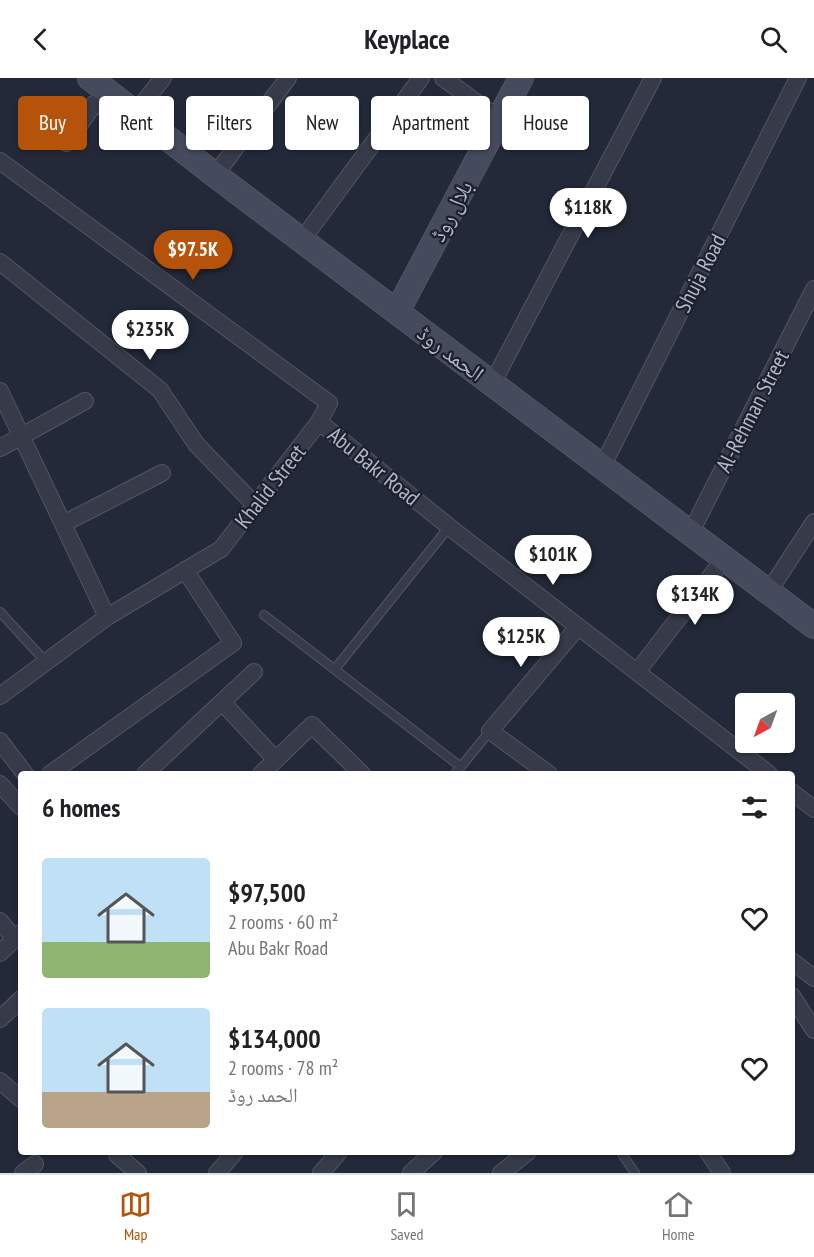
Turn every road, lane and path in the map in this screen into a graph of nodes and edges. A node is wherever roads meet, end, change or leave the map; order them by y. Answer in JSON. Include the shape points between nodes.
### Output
{"nodes":[{"id":1,"x":90,"y":78,"type":"edge"},
{"id":2,"x":164,"y":78,"type":"edge"},
{"id":3,"x":288,"y":78,"type":"edge"},
{"id":4,"x":422,"y":78,"type":"edge"},
{"id":5,"x":443,"y":78,"type":"edge"},
{"id":6,"x":521,"y":78,"type":"edge"},
{"id":7,"x":653,"y":78,"type":"edge"},
{"id":8,"x":798,"y":78,"type":"edge"},
{"id":9,"x":113,"y":96,"type":"edge"},
{"id":10,"x":149,"y":96,"type":"edge"},
{"id":11,"x":99,"y":105,"type":"edge"},
{"id":12,"x":87,"y":114,"type":"edge"},
{"id":13,"x":499,"y":119,"type":"junction"},
{"id":14,"x":174,"y":143,"type":"edge"},
{"id":15,"x":0,"y":161,"type":"edge"},
{"id":16,"x":215,"y":175,"type":"junction"},
{"id":17,"x":302,"y":240,"type":"junction"},
{"id":18,"x":0,"y":262,"type":"edge"},
{"id":19,"x":814,"y":290,"type":"edge"},
{"id":20,"x":397,"y":312,"type":"junction"},
{"id":21,"x":492,"y":384,"type":"junction"},
{"id":22,"x":0,"y":392,"type":"edge"},
{"id":23,"x":85,"y":401,"type":"dead end"},
{"id":24,"x":319,"y":422,"type":"junction"},
{"id":25,"x":22,"y":435,"type":"junction"},
{"id":26,"x":0,"y":448,"type":"edge"},
{"id":27,"x":602,"y":467,"type":"junction"},
{"id":28,"x":162,"y":473,"type":"dead end"},
{"id":29,"x":255,"y":505,"type":"junction"},
{"id":30,"x":814,"y":522,"type":"edge"},
{"id":31,"x":63,"y":524,"type":"junction"},
{"id":32,"x":449,"y":527,"type":"junction"},
{"id":33,"x":690,"y":534,"type":"junction"},
{"id":34,"x":724,"y":560,"type":"junction"},
{"id":35,"x":185,"y":570,"type":"junction"},
{"id":36,"x":769,"y":591,"type":"junction"},
{"id":37,"x":0,"y":612,"type":"edge"},
{"id":38,"x":264,"y":615,"type":"dead end"},
{"id":39,"x":107,"y":617,"type":"junction"},
{"id":40,"x":814,"y":626,"type":"edge"},
{"id":41,"x":578,"y":627,"type":"junction"},
{"id":42,"x":46,"y":662,"type":"junction"},
{"id":43,"x":335,"y":669,"type":"junction"},
{"id":44,"x":254,"y":672,"type":"dead end"},
{"id":45,"x":637,"y":672,"type":"junction"},
{"id":46,"x":0,"y":696,"type":"edge"},
{"id":47,"x":222,"y":702,"type":"junction"},
{"id":48,"x":489,"y":731,"type":"junction"},
{"id":49,"x":0,"y":741,"type":"edge"},
{"id":50,"x":276,"y":760,"type":"junction"},
{"id":51,"x":458,"y":770,"type":"edge"},
{"id":52,"x":23,"y":771,"type":"edge"},
{"id":53,"x":54,"y":771,"type":"edge"},
{"id":54,"x":149,"y":771,"type":"edge"},
{"id":55,"x":264,"y":771,"type":"edge"},
{"id":56,"x":359,"y":771,"type":"edge"},
{"id":57,"x":545,"y":771,"type":"edge"},
{"id":58,"x":765,"y":771,"type":"edge"},
{"id":59,"x":0,"y":784,"type":"edge"},
{"id":60,"x":795,"y":794,"type":"edge"},
{"id":61,"x":18,"y":804,"type":"edge"},
{"id":62,"x":814,"y":809,"type":"edge"},
{"id":63,"x":0,"y":921,"type":"edge"},
{"id":64,"x":18,"y":936,"type":"edge"},
{"id":65,"x":0,"y":953,"type":"edge"},
{"id":66,"x":795,"y":963,"type":"edge"},
{"id":67,"x":814,"y":978,"type":"edge"},
{"id":68,"x":795,"y":1001,"type":"edge"},
{"id":69,"x":18,"y":1002,"type":"edge"},
{"id":70,"x":0,"y":1019,"type":"edge"},
{"id":71,"x":814,"y":1030,"type":"edge"},
{"id":72,"x":0,"y":1081,"type":"edge"},
{"id":73,"x":18,"y":1096,"type":"edge"},
{"id":74,"x":117,"y":1155,"type":"edge"},
{"id":75,"x":232,"y":1155,"type":"edge"},
{"id":76,"x":336,"y":1155,"type":"edge"},
{"id":77,"x":431,"y":1155,"type":"edge"},
{"id":78,"x":524,"y":1155,"type":"edge"},
{"id":79,"x":623,"y":1155,"type":"edge"},
{"id":80,"x":138,"y":1173,"type":"edge"},
{"id":81,"x":217,"y":1173,"type":"edge"},
{"id":82,"x":321,"y":1173,"type":"edge"},
{"id":83,"x":411,"y":1173,"type":"edge"},
{"id":84,"x":501,"y":1173,"type":"edge"},
{"id":85,"x":635,"y":1173,"type":"edge"}],
"edges":[{"from":1,"to":9,"type":"street","name":"الحمد روڈ"},
{"from":2,"to":10,"type":"street"},
{"from":3,"to":16,"type":"street"},
{"from":4,"to":17,"type":"street"},
{"from":5,"to":13,"type":"street"},
{"from":6,"to":13,"type":"street","name":"بلال روڈ"},
{"from":7,"to":21,"type":"street"},
{"from":8,"to":27,"type":"street","name":"Shuja Road"},
{"from":11,"to":12,"type":"street","via":[[94,104]]},
{"from":13,"to":20,"type":"street","name":"بلال روڈ"},
{"from":14,"to":16,"type":"street","name":"الحمد روڈ"},
{"from":15,"to":24,"type":"street","name":"Abu Bakr Road","via":[[329,403]]},
{"from":16,"to":17,"type":"street","name":"الحمد روڈ"},
{"from":17,"to":20,"type":"street","name":"الحمد روڈ"},
{"from":18,"to":29,"type":"street","via":[[160,390],[196,444]]},
{"from":19,"to":33,"type":"street","name":"Al-Rehman Street"},
{"from":20,"to":21,"type":"street","name":"الحمد روڈ"},
{"from":21,"to":27,"type":"street","name":"الحمد روڈ"},
{"from":22,"to":25,"type":"street"},
{"from":23,"to":25,"type":"street"},
{"from":24,"to":29,"type":"street","name":"Khalid Street"},
{"from":24,"to":32,"type":"street","name":"Abu Bakr Road"},
{"from":25,"to":26,"type":"street"},
{"from":25,"to":31,"type":"street"},
{"from":27,"to":33,"type":"street","name":"الحمد روڈ"},
{"from":28,"to":31,"type":"street"},
{"from":29,"to":35,"type":"street","name":"Khalid Street","via":[[220,549]]},
{"from":30,"to":36,"type":"street"},
{"from":31,"to":39,"type":"street"},
{"from":32,"to":41,"type":"street","name":"Abu Bakr Road"},
{"from":32,"to":43,"type":"lane"},
{"from":33,"to":34,"type":"street","name":"الحمد روڈ"},
{"from":34,"to":36,"type":"street","name":"الحمد روڈ"},
{"from":34,"to":45,"type":"street"},
{"from":35,"to":39,"type":"street"},
{"from":35,"to":53,"type":"street","via":[[233,643]]},
{"from":36,"to":40,"type":"street","name":"الحمد روڈ"},
{"from":37,"to":42,"type":"lane"},
{"from":38,"to":43,"type":"lane"},
{"from":39,"to":42,"type":"street"},
{"from":41,"to":45,"type":"street","name":"Abu Bakr Road"},
{"from":41,"to":48,"type":"street"},
{"from":42,"to":46,"type":"street"},
{"from":43,"to":51,"type":"lane"},
{"from":44,"to":47,"type":"street"},
{"from":45,"to":58,"type":"street","name":"Abu Bakr Road"},
{"from":47,"to":50,"type":"street"},
{"from":47,"to":54,"type":"street"},
{"from":48,"to":51,"type":"lane"},
{"from":48,"to":57,"type":"street"},
{"from":49,"to":52,"type":"street"},
{"from":50,"to":55,"type":"street"},
{"from":50,"to":56,"type":"street","via":[[312,725]]},
{"from":59,"to":61,"type":"street"},
{"from":60,"to":62,"type":"street"},
{"from":63,"to":64,"type":"street"},
{"from":64,"to":65,"type":"street"},
{"from":66,"to":67,"type":"street"},
{"from":68,"to":71,"type":"street"},
{"from":69,"to":70,"type":"street"},
{"from":72,"to":73,"type":"street"},
{"from":74,"to":80,"type":"street"},
{"from":75,"to":81,"type":"street"},
{"from":76,"to":82,"type":"street"},
{"from":77,"to":83,"type":"street"},
{"from":78,"to":84,"type":"street"},
{"from":79,"to":85,"type":"lane"}]}
